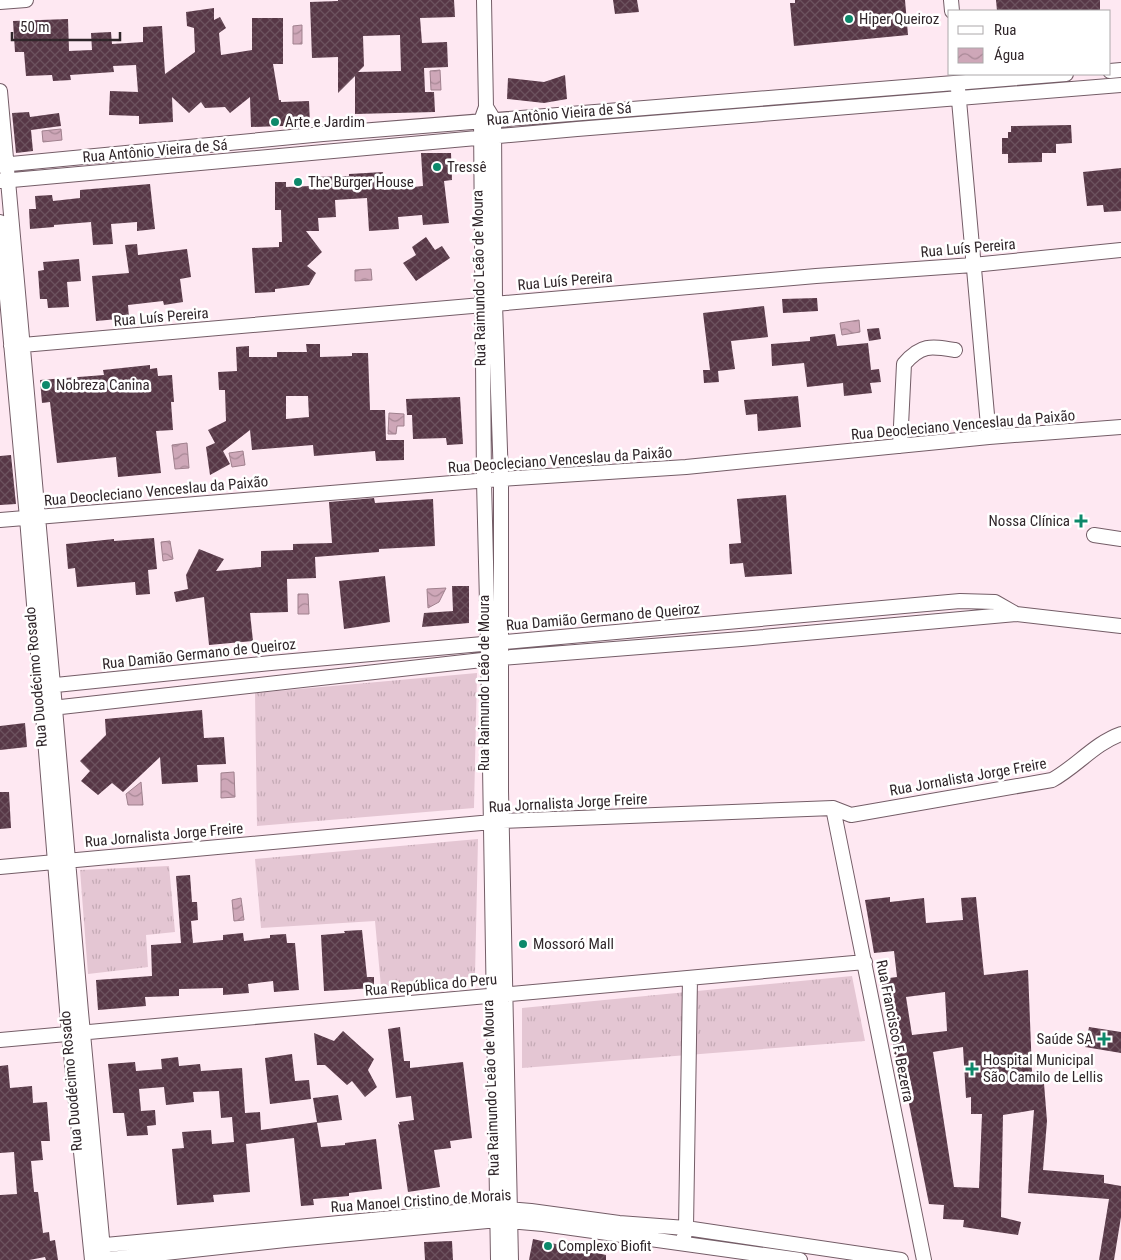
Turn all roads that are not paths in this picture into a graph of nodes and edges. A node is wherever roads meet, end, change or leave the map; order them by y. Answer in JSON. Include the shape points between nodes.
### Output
{"nodes":[{"id":1,"x":26,"y":0,"type":"edge"},
{"id":2,"x":484,"y":0,"type":"edge"},
{"id":3,"x":0,"y":2,"type":"edge"},
{"id":4,"x":1039,"y":75,"type":"edge"},
{"id":5,"x":957,"y":78,"type":"edge"},
{"id":6,"x":1121,"y":84,"type":"edge"},
{"id":7,"x":0,"y":91,"type":"edge"},
{"id":8,"x":958,"y":98,"type":"junction"},
{"id":9,"x":487,"y":121,"type":"junction"},
{"id":10,"x":487,"y":137,"type":"junction"},
{"id":11,"x":4,"y":165,"type":"edge"},
{"id":12,"x":4,"y":181,"type":"edge"},
{"id":13,"x":0,"y":222,"type":"edge"},
{"id":14,"x":1121,"y":250,"type":"edge"},
{"id":15,"x":973,"y":265,"type":"junction"},
{"id":16,"x":490,"y":304,"type":"junction"},
{"id":17,"x":17,"y":346,"type":"junction"},
{"id":18,"x":955,"y":350,"type":"dead end"},
{"id":19,"x":1121,"y":427,"type":"edge"},
{"id":20,"x":989,"y":438,"type":"junction"},
{"id":21,"x":900,"y":446,"type":"junction"},
{"id":22,"x":500,"y":479,"type":"junction"},
{"id":23,"x":484,"y":481,"type":"junction"},
{"id":24,"x":32,"y":518,"type":"junction"},
{"id":25,"x":0,"y":520,"type":"edge"},
{"id":26,"x":1094,"y":535,"type":"dead end"},
{"id":27,"x":1121,"y":539,"type":"edge"},
{"id":28,"x":1016,"y":614,"type":"junction"},
{"id":29,"x":740,"y":621,"type":"junction"},
{"id":30,"x":1121,"y":626,"type":"edge"},
{"id":31,"x":741,"y":639,"type":"junction"},
{"id":32,"x":494,"y":643,"type":"junction"},
{"id":33,"x":494,"y":659,"type":"junction"},
{"id":34,"x":47,"y":686,"type":"junction"},
{"id":35,"x":49,"y":709,"type":"junction"},
{"id":36,"x":1121,"y":734,"type":"edge"},
{"id":37,"x":833,"y":808,"type":"junction"},
{"id":38,"x":497,"y":822,"type":"junction"},
{"id":39,"x":61,"y":861,"type":"junction"},
{"id":40,"x":0,"y":867,"type":"edge"},
{"id":41,"x":864,"y":962,"type":"junction"},
{"id":42,"x":690,"y":978,"type":"junction"},
{"id":43,"x":499,"y":995,"type":"junction"},
{"id":44,"x":76,"y":1034,"type":"junction"},
{"id":45,"x":0,"y":1040,"type":"edge"},
{"id":46,"x":504,"y":1215,"type":"junction"},
{"id":47,"x":686,"y":1228,"type":"junction"},
{"id":48,"x":683,"y":1244,"type":"junction"},
{"id":49,"x":99,"y":1255,"type":"edge"},
{"id":50,"x":890,"y":1259,"type":"edge"},
{"id":51,"x":498,"y":1260,"type":"edge"},
{"id":52,"x":511,"y":1260,"type":"edge"},
{"id":53,"x":800,"y":1260,"type":"edge"},
{"id":54,"x":924,"y":1260,"type":"edge"}],
"edges":[{"from":1,"to":3,"type":"street"},
{"from":2,"to":9,"type":"street"},
{"from":4,"to":5,"type":"street","name":"Rua Antônio Vieira de Sá"},
{"from":5,"to":8,"type":"street"},
{"from":5,"to":9,"type":"street","name":"Rua Antônio Vieira de Sá"},
{"from":6,"to":8,"type":"street","name":"Rua Antônio Vieira de Sá"},
{"from":7,"to":11,"type":"street","name":"Rua Duodécimo Rosado"},
{"from":8,"to":10,"type":"street","name":"Rua Antônio Vieira de Sá"},
{"from":8,"to":15,"type":"street"},
{"from":9,"to":10,"type":"street","name":"Rua Raimundo Leão de Moura"},
{"from":9,"to":11,"type":"street","name":"Rua Antônio Vieira de Sá"},
{"from":10,"to":12,"type":"street","name":"Rua Antônio Vieira de Sá"},
{"from":10,"to":16,"type":"street","name":"Rua Raimundo Leão de Moura"},
{"from":11,"to":12,"type":"street","name":"Rua Duodécimo Rosado"},
{"from":12,"to":17,"type":"street","name":"Rua Duodécimo Rosado"},
{"from":13,"to":17,"type":"street","name":"Rua Duodécimo Rosado"},
{"from":14,"to":15,"type":"street","name":"Rua Luís Pereira"},
{"from":15,"to":16,"type":"street","name":"Rua Luís Pereira"},
{"from":15,"to":20,"type":"street"},
{"from":16,"to":17,"type":"street","name":"Rua Luís Pereira"},
{"from":16,"to":22,"type":"street","name":"Rua Raimundo Leão de Moura"},
{"from":16,"to":23,"type":"street","name":"Rua Raimundo Leão de Moura"},
{"from":17,"to":24,"type":"street","name":"Rua Duodécimo Rosado"},
{"from":18,"to":21,"type":"street","via":[[922,348],[904,364]]},
{"from":19,"to":20,"type":"street","name":"Rua Deocleciano Venceslau da Paixão"},
{"from":20,"to":21,"type":"street","name":"Rua Deocleciano Venceslau da Paixão"},
{"from":21,"to":22,"type":"street","name":"Rua Deocleciano Venceslau da Paixão","via":[[686,467]]},
{"from":22,"to":23,"type":"street","name":"Rua Deocleciano Venceslau da Paixão"},
{"from":22,"to":32,"type":"street","name":"Rua Raimundo Leão de Moura"},
{"from":23,"to":24,"type":"street","name":"Rua Deocleciano Venceslau da Paixão"},
{"from":23,"to":32,"type":"street","name":"Rua Raimundo Leão de Moura"},
{"from":24,"to":25,"type":"street","name":"Rua Deocleciano Venceslau da Paixão"},
{"from":24,"to":34,"type":"street","name":"Rua Duodécimo Rosado"},
{"from":26,"to":27,"type":"street"},
{"from":28,"to":29,"type":"street","name":"Rua Damião Germano de Queiroz","via":[[995,602],[960,601]]},
{"from":28,"to":30,"type":"street","name":"Rua Damião Germano de Queiroz"},
{"from":28,"to":31,"type":"street","name":"Rua Damião Germano de Queiroz"},
{"from":29,"to":31,"type":"street"},
{"from":29,"to":32,"type":"street","name":"Rua Damião Germano de Queiroz"},
{"from":31,"to":33,"type":"street","name":"Rua Damião Germano de Queiroz"},
{"from":32,"to":33,"type":"street","name":"Rua Raimundo Leão de Moura"},
{"from":32,"to":34,"type":"street","name":"Rua Damião Germano de Queiroz"},
{"from":33,"to":35,"type":"street","name":"Rua Damião Germano de Queiroz"},
{"from":33,"to":38,"type":"street","name":"Rua Raimundo Leão de Moura"},
{"from":34,"to":35,"type":"street","name":"Rua Duodécimo Rosado"},
{"from":35,"to":39,"type":"street","name":"Rua Duodécimo Rosado"},
{"from":36,"to":37,"type":"street","name":"Rua Jornalista Jorge Freire","via":[[1111,737],[1052,780],[851,815]]},
{"from":37,"to":38,"type":"street","name":"Rua Jornalista Jorge Freire"},
{"from":37,"to":41,"type":"street","name":"Rua Francisco F. Bezerra"},
{"from":38,"to":39,"type":"street","name":"Rua Jornalista Jorge Freire"},
{"from":38,"to":43,"type":"street","name":"Rua Raimundo Leão de Moura"},
{"from":39,"to":40,"type":"street","name":"Rua Jornalista Jorge Freire"},
{"from":39,"to":44,"type":"street","name":"Rua Duodécimo Rosado"},
{"from":41,"to":42,"type":"street","name":"Rua República do Peru"},
{"from":41,"to":54,"type":"street","name":"Rua Francisco F. Bezerra"},
{"from":42,"to":43,"type":"street","name":"Rua República do Peru"},
{"from":42,"to":47,"type":"street"},
{"from":43,"to":44,"type":"street","name":"Rua República do Peru"},
{"from":43,"to":46,"type":"street","name":"Rua Raimundo Leão de Moura"},
{"from":44,"to":45,"type":"street","name":"Rua República do Peru"},
{"from":44,"to":49,"type":"street","name":"Rua Duodécimo Rosado"},
{"from":46,"to":47,"type":"street","name":"Rua Manoel Cristino de Morais"},
{"from":46,"to":48,"type":"street","name":"Rua Manoel Cristino de Morais","via":[[543,1224]]},
{"from":46,"to":49,"type":"street","name":"Rua Manoel Cristino de Morais"},
{"from":46,"to":51,"type":"street","name":"Rua Raimundo Leão de Moura"},
{"from":46,"to":52,"type":"street","name":"Rua Raimundo Leão de Moura"},
{"from":47,"to":48,"type":"street"},
{"from":47,"to":50,"type":"street","name":"Rua Manoel Cristino de Morais"},
{"from":48,"to":53,"type":"street","name":"Rua Manoel Cristino de Morais"}]}
